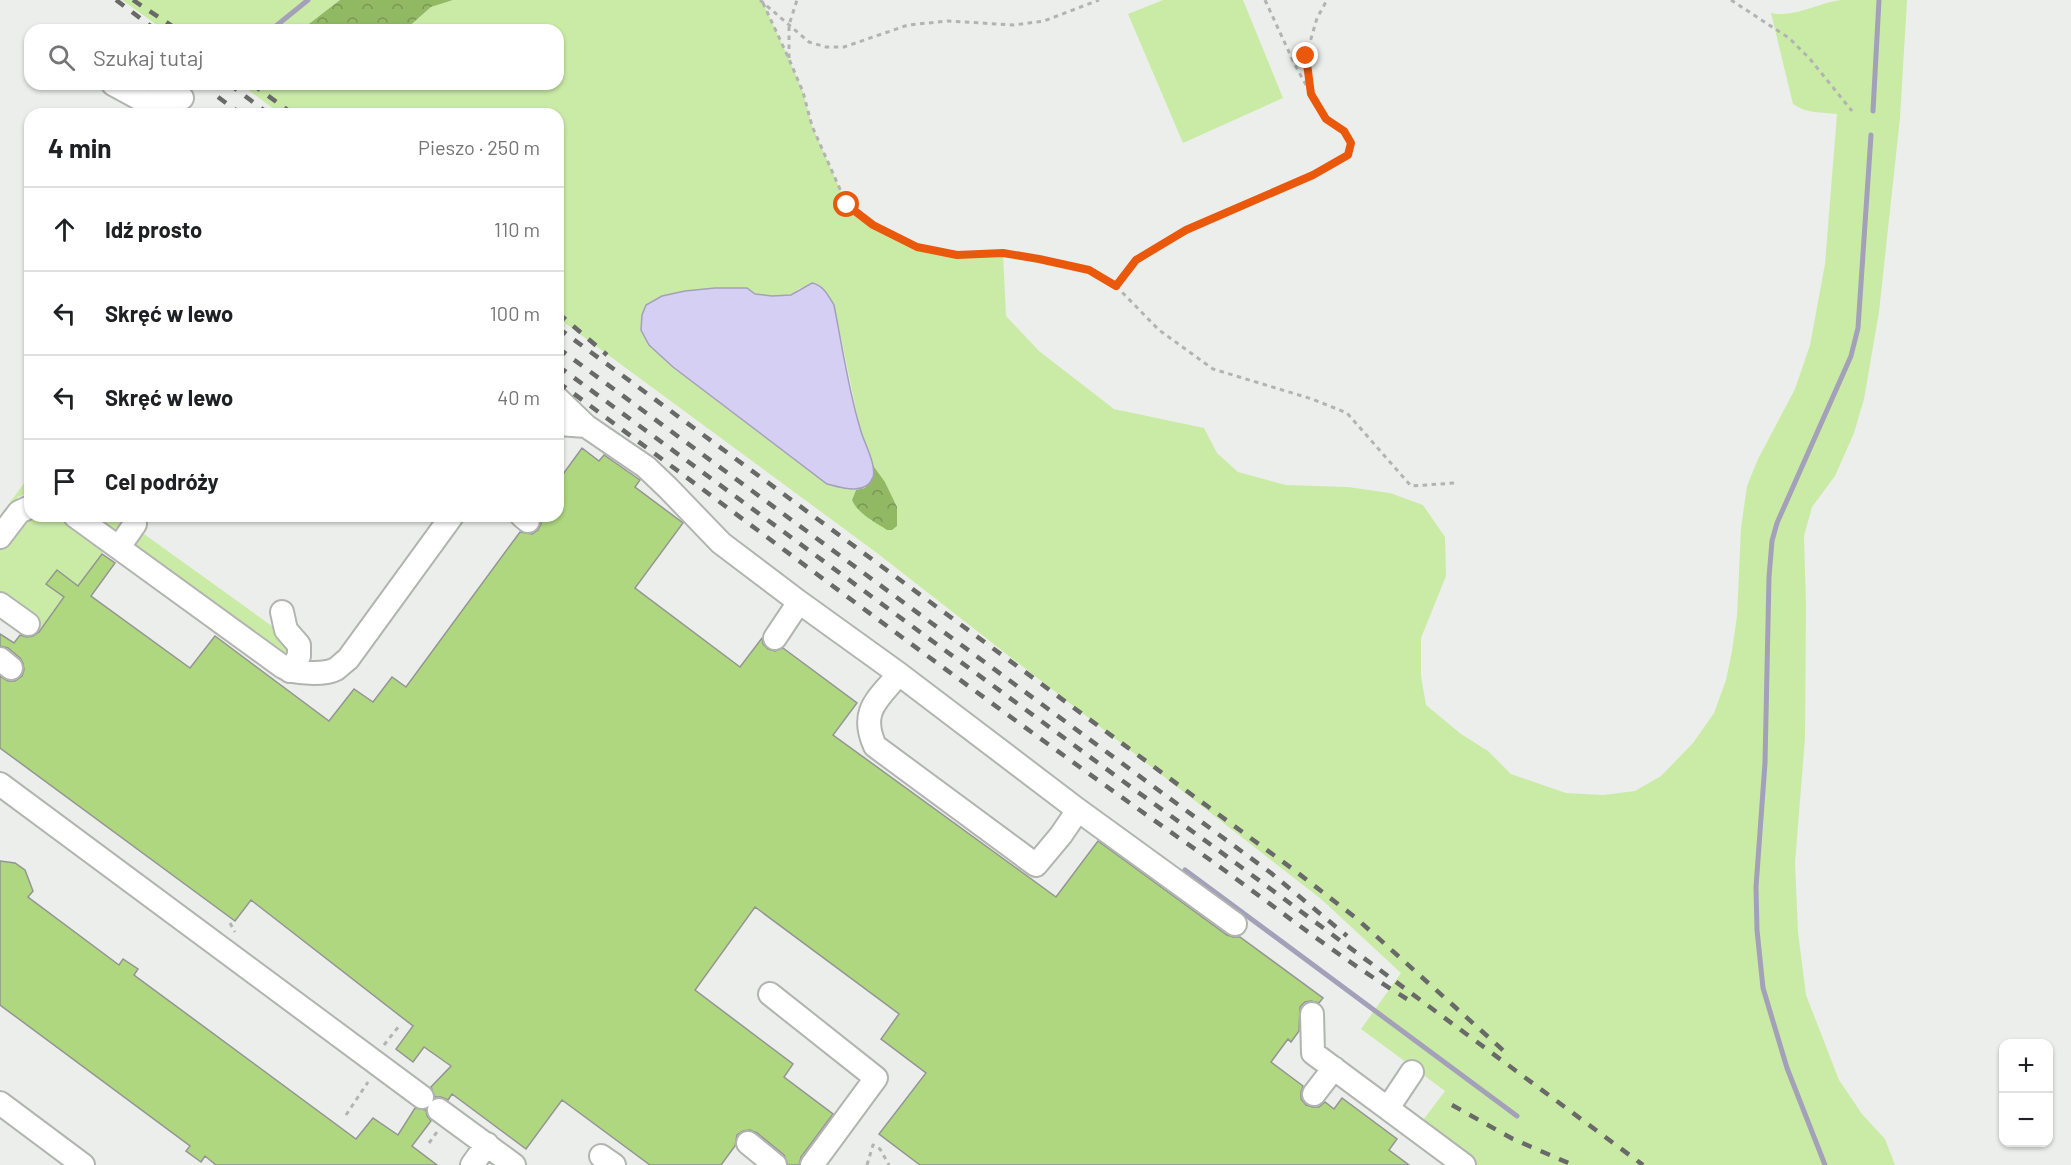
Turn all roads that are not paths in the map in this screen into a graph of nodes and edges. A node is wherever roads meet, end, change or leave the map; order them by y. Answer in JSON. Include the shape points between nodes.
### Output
{"nodes":[{"id":1,"x":130,"y":90,"type":"edge"},
{"id":2,"x":162,"y":90,"type":"edge"},
{"id":3,"x":175,"y":106,"type":"edge"},
{"id":4,"x":564,"y":405,"type":"edge"},
{"id":5,"x":564,"y":424,"type":"edge"},
{"id":6,"x":586,"y":426,"type":"junction"},
{"id":7,"x":24,"y":510,"type":"edge"},
{"id":8,"x":84,"y":522,"type":"edge"},
{"id":9,"x":448,"y":522,"type":"edge"},
{"id":10,"x":135,"y":524,"type":"dead end"},
{"id":11,"x":0,"y":537,"type":"edge"},
{"id":12,"x":119,"y":547,"type":"junction"},
{"id":13,"x":799,"y":603,"type":"junction"},
{"id":14,"x":0,"y":604,"type":"edge"},
{"id":15,"x":282,"y":612,"type":"dead end"},
{"id":16,"x":28,"y":624,"type":"dead end"},
{"id":17,"x":775,"y":638,"type":"dead end"},
{"id":18,"x":290,"y":671,"type":"junction"},
{"id":19,"x":900,"y":674,"type":"junction"},
{"id":20,"x":0,"y":784,"type":"edge"},
{"id":21,"x":1078,"y":810,"type":"junction"},
{"id":22,"x":1235,"y":924,"type":"dead end"},
{"id":23,"x":770,"y":994,"type":"dead end"},
{"id":24,"x":1312,"y":1014,"type":"dead end"},
{"id":25,"x":1334,"y":1068,"type":"junction"},
{"id":26,"x":1412,"y":1072,"type":"dead end"},
{"id":27,"x":1314,"y":1094,"type":"dead end"},
{"id":28,"x":0,"y":1103,"type":"edge"},
{"id":29,"x":1388,"y":1108,"type":"junction"},
{"id":30,"x":748,"y":1143,"type":"dead end"},
{"id":31,"x":487,"y":1144,"type":"junction"},
{"id":32,"x":83,"y":1165,"type":"edge"},
{"id":33,"x":472,"y":1165,"type":"edge"},
{"id":34,"x":514,"y":1165,"type":"edge"},
{"id":35,"x":775,"y":1165,"type":"edge"},
{"id":36,"x":812,"y":1165,"type":"edge"},
{"id":37,"x":1464,"y":1165,"type":"edge"}],
"edges":[{"from":1,"to":3,"type":"lane"},
{"from":2,"to":3,"type":"lane"},
{"from":4,"to":6,"type":"lane"},
{"from":5,"to":6,"type":"lane"},
{"from":6,"to":13,"type":"lane","via":[[646,467],[721,543]]},
{"from":7,"to":11,"type":"lane"},
{"from":8,"to":12,"type":"lane"},
{"from":9,"to":18,"type":"lane","via":[[348,659],[335,670]]},
{"from":10,"to":12,"type":"lane"},
{"from":12,"to":18,"type":"lane"},
{"from":13,"to":17,"type":"lane"},
{"from":13,"to":19,"type":"lane"},
{"from":14,"to":16,"type":"lane"},
{"from":15,"to":18,"type":"lane","via":[[286,630],[299,645]]},
{"from":19,"to":21,"type":"lane"},
{"from":19,"to":21,"type":"lane","via":[[872,706],[869,732],[875,746],[1036,865]]},
{"from":20,"to":31,"type":"lane","via":[[434,1111]]},
{"from":21,"to":22,"type":"lane"},
{"from":23,"to":36,"type":"lane","via":[[876,1078]]},
{"from":24,"to":25,"type":"lane","via":[[1313,1053]]},
{"from":25,"to":27,"type":"lane"},
{"from":25,"to":29,"type":"lane"},
{"from":26,"to":29,"type":"lane"},
{"from":28,"to":32,"type":"lane"},
{"from":29,"to":37,"type":"lane"},
{"from":30,"to":35,"type":"lane"},
{"from":31,"to":33,"type":"lane"},
{"from":31,"to":34,"type":"lane"}]}
